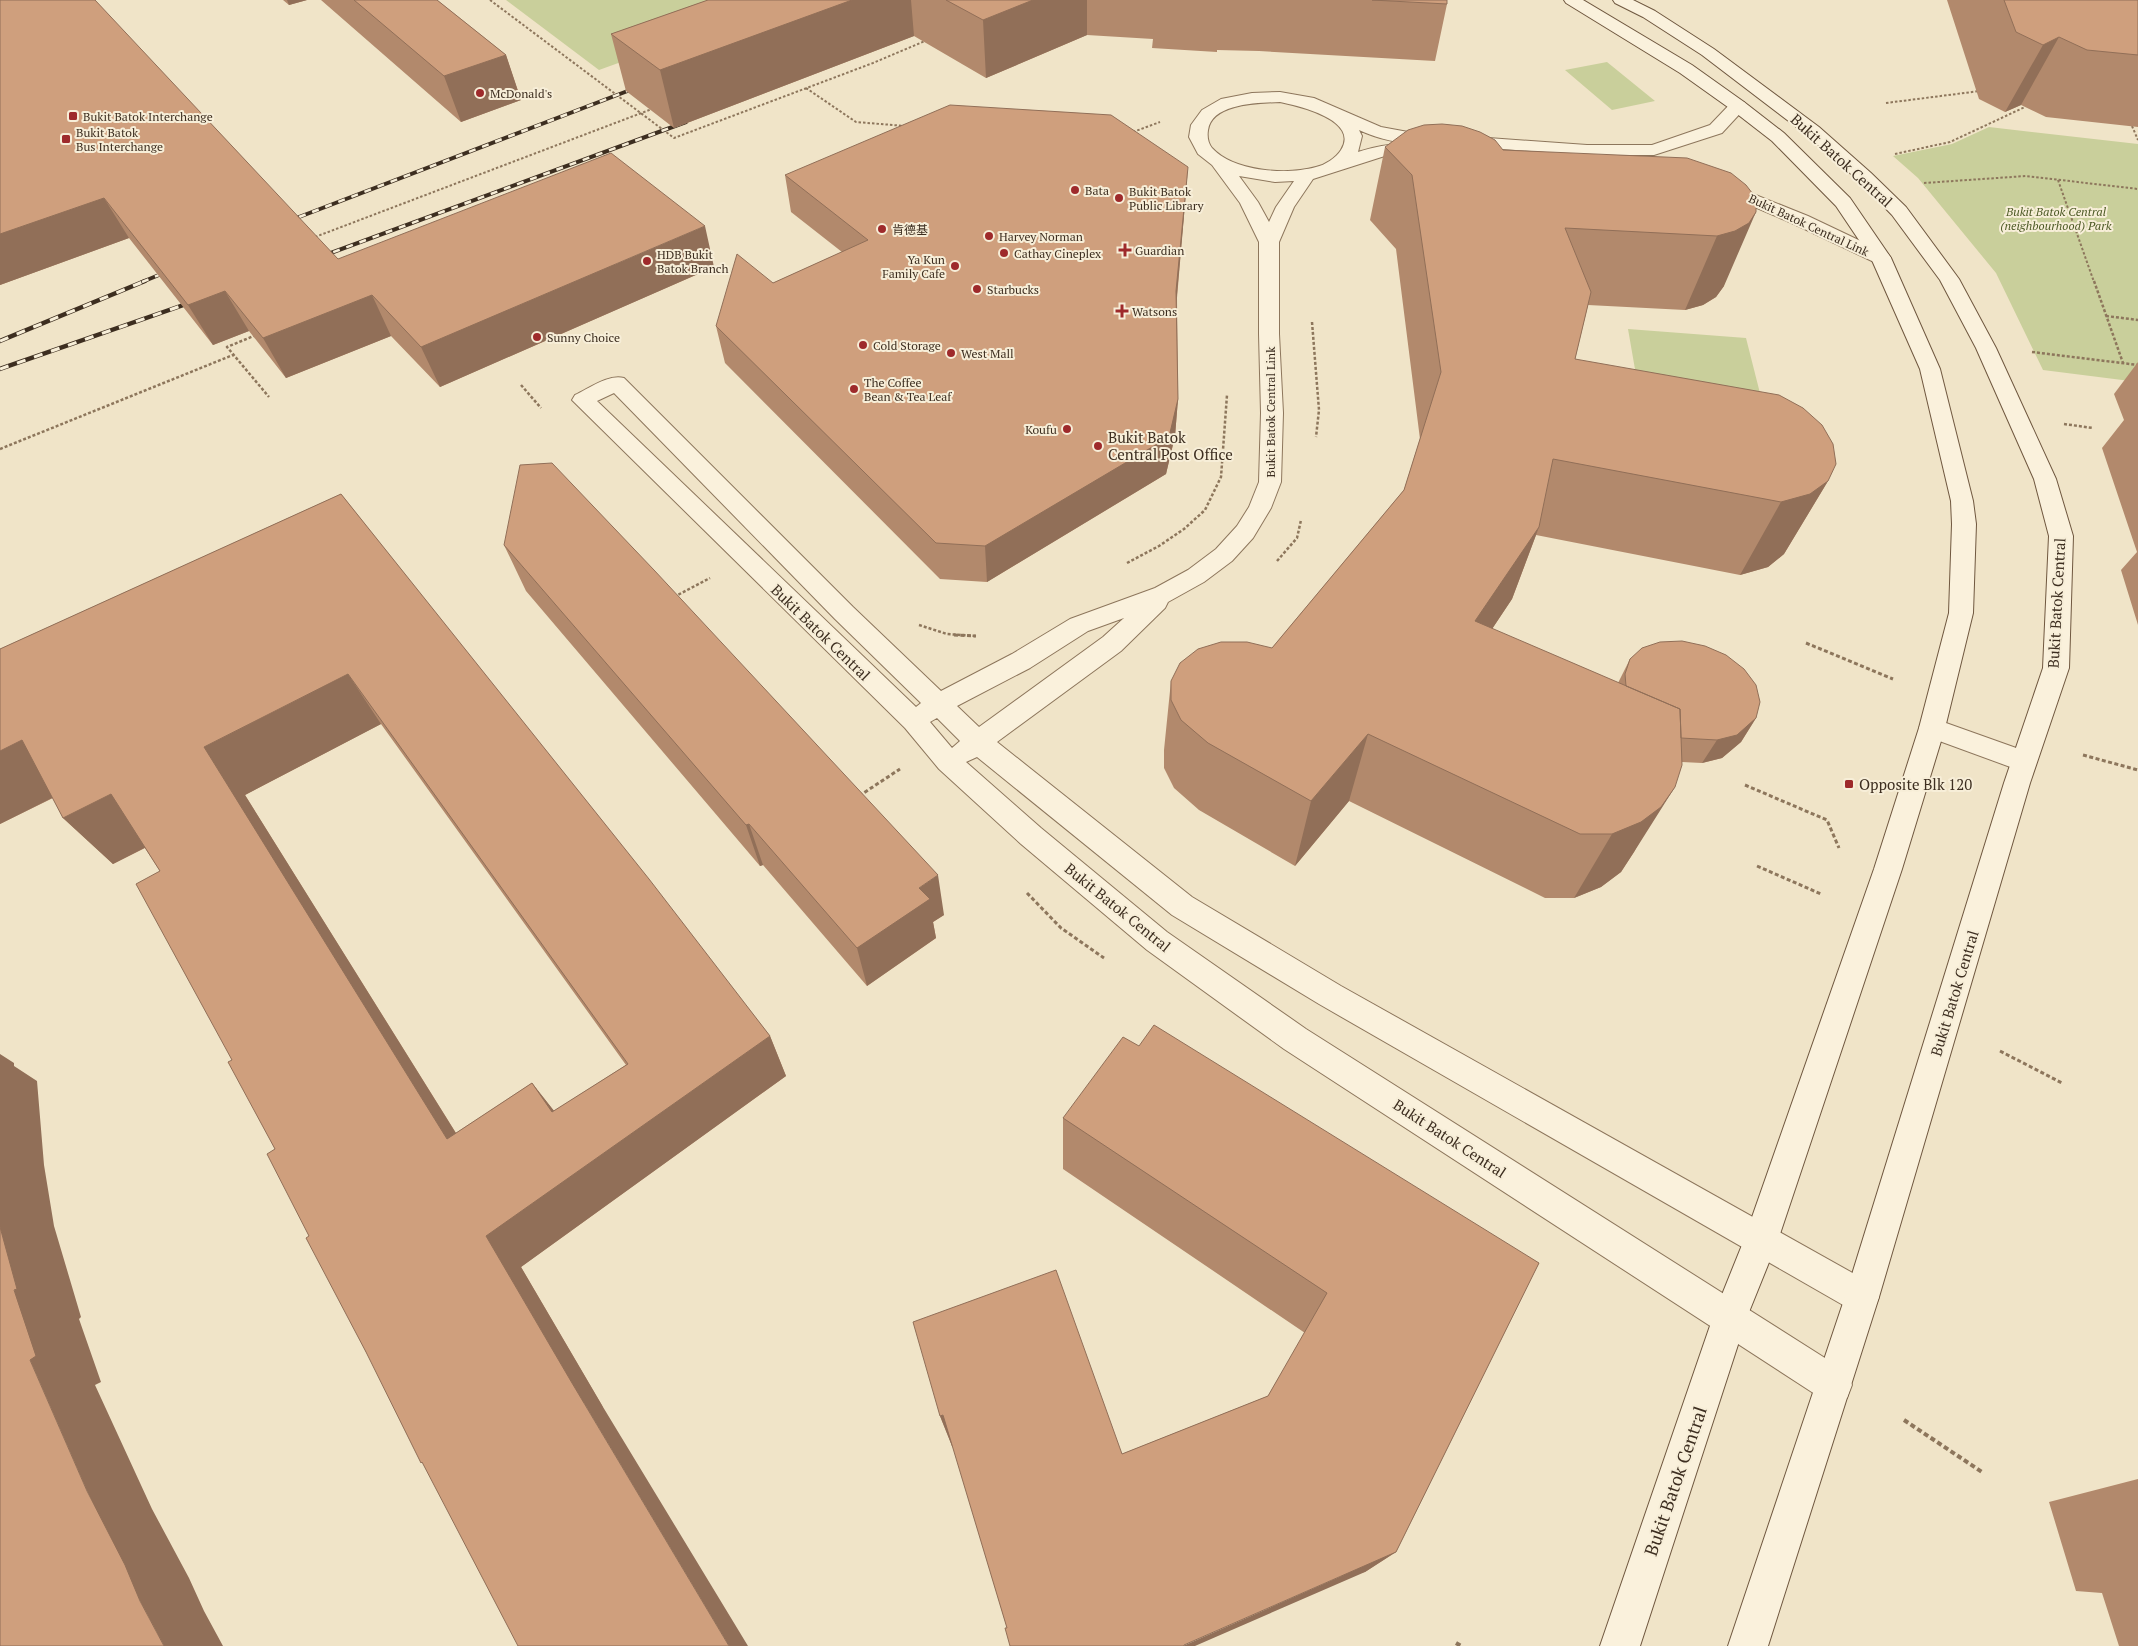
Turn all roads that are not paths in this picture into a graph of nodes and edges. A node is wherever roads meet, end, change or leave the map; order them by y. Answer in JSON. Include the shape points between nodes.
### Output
{"nodes":[{"id":1,"x":1572,"y":0,"type":"edge"},
{"id":2,"x":1621,"y":0,"type":"edge"},
{"id":3,"x":1738,"y":106,"type":"junction"},
{"id":4,"x":1331,"y":112,"type":"junction"},
{"id":5,"x":1442,"y":146,"type":"junction"},
{"id":6,"x":1218,"y":161,"type":"junction"},
{"id":7,"x":1664,"y":168,"type":"edge"},
{"id":8,"x":1316,"y":173,"type":"junction"},
{"id":9,"x":1702,"y":179,"type":"edge"},
{"id":10,"x":1269,"y":242,"type":"junction"},
{"id":11,"x":1881,"y":258,"type":"junction"},
{"id":12,"x":1164,"y":594,"type":"junction"},
{"id":13,"x":938,"y":704,"type":"junction"},
{"id":14,"x":914,"y":722,"type":"junction"},
{"id":15,"x":1932,"y":728,"type":"junction"},
{"id":16,"x":979,"y":743,"type":"junction"},
{"id":17,"x":2024,"y":761,"type":"junction"},
{"id":18,"x":948,"y":762,"type":"junction"},
{"id":19,"x":1762,"y":1240,"type":"junction"},
{"id":20,"x":1862,"y":1297,"type":"junction"},
{"id":21,"x":1730,"y":1317,"type":"junction"},
{"id":22,"x":1834,"y":1384,"type":"junction"},
{"id":23,"x":1620,"y":1646,"type":"edge"},
{"id":24,"x":1748,"y":1646,"type":"edge"}],
"edges":[{"from":1,"to":3,"type":"street","name":"Bukit Batok Central","via":[[1686,69]]},
{"from":2,"to":17,"type":"street","name":"Bukit Batok Central","via":[[1708,52],[1812,131],[1865,177],[1899,211],[1949,279],[1986,348],[2045,479],[2061,536],[2056,668]]},
{"from":3,"to":5,"type":"street","name":"Bukit Batok Central Link","via":[[1716,129],[1654,150]]},
{"from":3,"to":11,"type":"street","name":"Bukit Batok Central","via":[[1778,137],[1844,202]]},
{"from":4,"to":5,"type":"street","name":"Bukit Batok Central Link","via":[[1377,132]]},
{"from":4,"to":6,"type":"street","name":"Bukit Batok Central Link","via":[[1308,102],[1280,97],[1227,103],[1208,114],[1200,125],[1198,137],[1204,150]]},
{"from":4,"to":8,"type":"street","name":"Bukit Batok Central Link","via":[[1346,123],[1353,136],[1351,149],[1342,161]]},
{"from":5,"to":7,"type":"street","name":"Bukit Batok Central Link"},
{"from":5,"to":8,"type":"street","name":"Bukit Batok Central Link","via":[[1391,149]]},
{"from":6,"to":8,"type":"street","name":"Bukit Batok Central Link","via":[[1244,172],[1275,177]]},
{"from":6,"to":10,"type":"street","name":"Bukit Batok Central Link","via":[[1249,202]]},
{"from":8,"to":10,"type":"street","name":"Bukit Batok Central Link","via":[[1285,207]]},
{"from":9,"to":11,"type":"street","name":"Bukit Batok Central Link","via":[[1752,198]]},
{"from":10,"to":12,"type":"street","name":"Bukit Batok Central Link","via":[[1270,482],[1260,508],[1245,532],[1229,549],[1196,576]]},
{"from":11,"to":15,"type":"street","name":"Bukit Batok Central","via":[[1930,369],[1962,501],[1961,613]]},
{"from":12,"to":13,"type":"street","name":"Bukit Batok Central Link","via":[[1079,625],[1021,661]]},
{"from":12,"to":16,"type":"street","name":"Bukit Batok Central Link","via":[[1112,644]]},
{"from":13,"to":14,"type":"street","name":"Bukit Batok Central Link"},
{"from":13,"to":14,"type":"street","name":"Bukit Batok Central","via":[[844,614],[617,383],[583,400]]},
{"from":13,"to":16,"type":"street","name":"Bukit Batok Central"},
{"from":14,"to":18,"type":"street","name":"Bukit Batok Central"},
{"from":15,"to":17,"type":"street"},
{"from":15,"to":19,"type":"street","name":"Bukit Batok Central","via":[[1888,869]]},
{"from":16,"to":18,"type":"street","name":"Bukit Batok Central Link"},
{"from":16,"to":19,"type":"street","name":"Bukit Batok Central","via":[[1182,906],[1330,995]]},
{"from":17,"to":20,"type":"street","name":"Bukit Batok Central"},
{"from":18,"to":21,"type":"street","name":"Bukit Batok Central","via":[[1157,941],[1295,1039]]},
{"from":19,"to":20,"type":"street","name":"Bukit Batok Central"},
{"from":19,"to":21,"type":"street","name":"Bukit Batok Central"},
{"from":20,"to":22,"type":"street","name":"Bukit Batok Central"},
{"from":21,"to":22,"type":"street","name":"Bukit Batok Central"},
{"from":21,"to":23,"type":"street","name":"Bukit Batok Central"},
{"from":22,"to":24,"type":"street","name":"Bukit Batok Central"}]}
